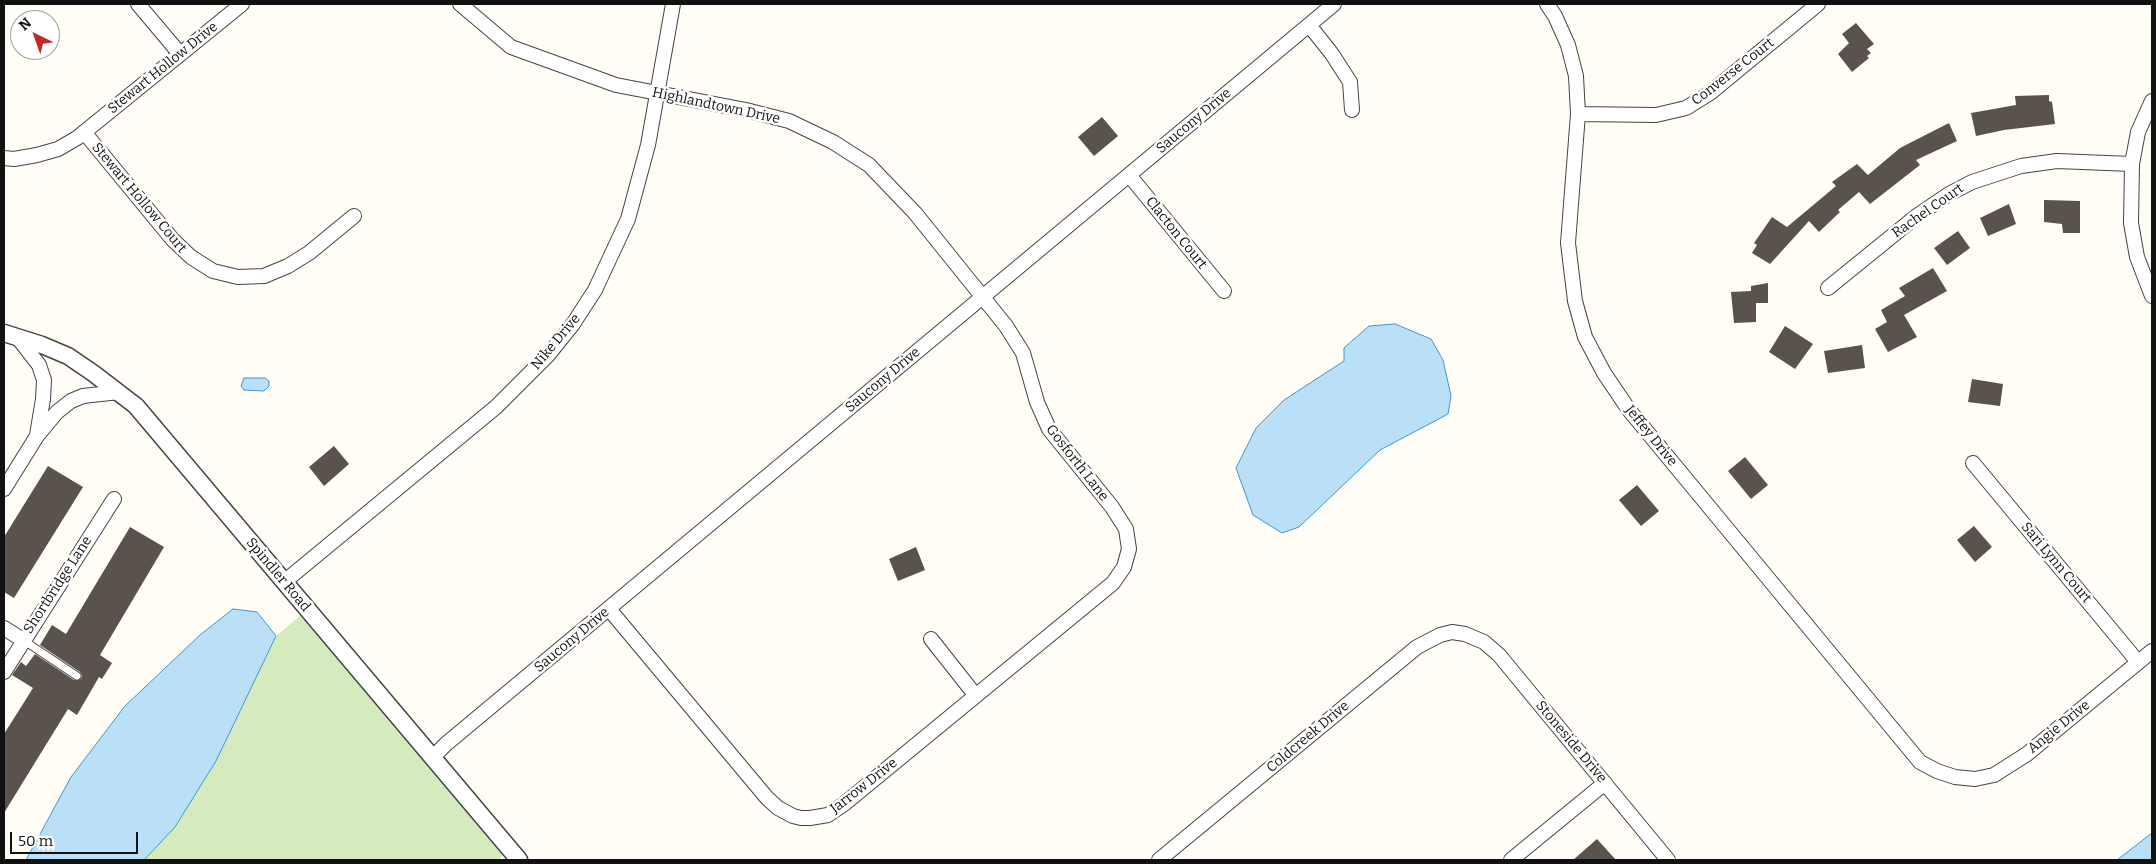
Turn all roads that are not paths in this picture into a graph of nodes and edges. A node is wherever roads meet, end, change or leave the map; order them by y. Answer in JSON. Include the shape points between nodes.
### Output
{"nodes":[{"id":1,"x":138,"y":4,"type":"edge"},
{"id":2,"x":242,"y":4,"type":"edge"},
{"id":3,"x":460,"y":4,"type":"edge"},
{"id":4,"x":673,"y":4,"type":"edge"},
{"id":5,"x":1334,"y":4,"type":"edge"},
{"id":6,"x":1547,"y":4,"type":"edge"},
{"id":7,"x":1818,"y":4,"type":"edge"},
{"id":8,"x":1309,"y":25,"type":"junction"},
{"id":9,"x":180,"y":54,"type":"junction"},
{"id":10,"x":656,"y":93,"type":"junction"},
{"id":11,"x":2152,"y":101,"type":"edge"},
{"id":12,"x":1352,"y":110,"type":"dead end"},
{"id":13,"x":1578,"y":114,"type":"junction"},
{"id":14,"x":84,"y":132,"type":"junction"},
{"id":15,"x":4,"y":158,"type":"edge"},
{"id":16,"x":2132,"y":164,"type":"junction"},
{"id":17,"x":1129,"y":175,"type":"junction"},
{"id":18,"x":354,"y":216,"type":"dead end"},
{"id":19,"x":1828,"y":288,"type":"dead end"},
{"id":20,"x":1224,"y":291,"type":"dead end"},
{"id":21,"x":2152,"y":296,"type":"edge"},
{"id":22,"x":983,"y":297,"type":"junction"},
{"id":23,"x":11,"y":336,"type":"edge"},
{"id":24,"x":119,"y":392,"type":"junction"},
{"id":25,"x":37,"y":436,"type":"junction"},
{"id":26,"x":1973,"y":463,"type":"dead end"},
{"id":27,"x":4,"y":489,"type":"edge"},
{"id":28,"x":114,"y":499,"type":"dead end"},
{"id":29,"x":1129,"y":549,"type":"joint"},
{"id":30,"x":284,"y":582,"type":"junction"},
{"id":31,"x":609,"y":609,"type":"junction"},
{"id":32,"x":4,"y":628,"type":"edge"},
{"id":33,"x":1466,"y":634,"type":"joint"},
{"id":34,"x":931,"y":639,"type":"dead end"},
{"id":35,"x":23,"y":640,"type":"junction"},
{"id":36,"x":2152,"y":650,"type":"edge"},
{"id":37,"x":2138,"y":662,"type":"junction"},
{"id":38,"x":4,"y":672,"type":"edge"},
{"id":39,"x":77,"y":676,"type":"dead end"},
{"id":40,"x":976,"y":696,"type":"junction"},
{"id":41,"x":432,"y":758,"type":"junction"},
{"id":42,"x":1955,"y":777,"type":"joint"},
{"id":43,"x":1605,"y":783,"type":"junction"},
{"id":44,"x":519,"y":860,"type":"edge"},
{"id":45,"x":1159,"y":860,"type":"edge"},
{"id":46,"x":1511,"y":860,"type":"edge"},
{"id":47,"x":1668,"y":860,"type":"edge"}],
"edges":[{"from":1,"to":9,"type":"street"},
{"from":2,"to":9,"type":"street","name":"Stewart Hollow Drive"},
{"from":3,"to":10,"type":"street","name":"Highlandtown Drive","via":[[512,47],[616,85]]},
{"from":4,"to":10,"type":"street","name":"Nike Drive"},
{"from":5,"to":8,"type":"street","name":"Saucony Drive"},
{"from":6,"to":13,"type":"street","name":"Jeffey Drive","via":[[1568,45],[1576,76]]},
{"from":7,"to":13,"type":"street","name":"Converse Court","via":[[1710,93],[1686,108],[1656,115]]},
{"from":8,"to":12,"type":"street","via":[[1350,82]]},
{"from":8,"to":17,"type":"street","name":"Saucony Drive"},
{"from":9,"to":14,"type":"street","name":"Stewart Hollow Drive"},
{"from":10,"to":22,"type":"street","name":"Highlandtown Drive","via":[[789,121],[833,142],[869,165],[902,199]]},
{"from":10,"to":30,"type":"street","name":"Nike Drive","via":[[648,145],[628,219],[595,290],[573,324],[549,354],[496,407]]},
{"from":11,"to":16,"type":"street","via":[[2138,132]]},
{"from":13,"to":42,"type":"street","name":"Jeffey Drive","via":[[1568,243],[1570,266],[1585,337],[1604,373],[1629,410],[1903,743],[1920,762]]},
{"from":14,"to":15,"type":"street","name":"Stewart Hollow Drive","via":[[58,149],[37,156]]},
{"from":14,"to":18,"type":"street","name":"Stewart Hollow Court","via":[[173,240],[190,257],[213,271],[238,277],[264,276],[309,253]]},
{"from":16,"to":19,"type":"street","name":"Rachel Court","via":[[2057,161],[2021,166],[1972,182],[1918,215]]},
{"from":16,"to":21,"type":"street","via":[[2130,223],[2137,257]]},
{"from":17,"to":20,"type":"street","name":"Clacton Court"},
{"from":17,"to":22,"type":"street","name":"Saucony Drive"},
{"from":22,"to":29,"type":"street","name":"Gosforth Lane","via":[[1023,354],[1049,429],[1120,518]]},
{"from":22,"to":31,"type":"street","name":"Saucony Drive"},
{"from":23,"to":24,"type":"street","name":"Spindler Road","via":[[68,356]]},
{"from":23,"to":25,"type":"street","via":[[39,365],[44,380]]},
{"from":24,"to":25,"type":"street","via":[[83,396],[71,401]]},
{"from":24,"to":30,"type":"street","name":"Spindler Road","via":[[145,416]]},
{"from":25,"to":27,"type":"street"},
{"from":26,"to":37,"type":"street","name":"Sari Lynn Court"},
{"from":28,"to":35,"type":"street","name":"Shortbridge Lane"},
{"from":29,"to":40,"type":"street","name":"Jarrow Drive","via":[[1124,567],[1113,583]]},
{"from":30,"to":41,"type":"street","name":"Spindler Road"},
{"from":31,"to":40,"type":"street","name":"Jarrow Drive","via":[[767,798],[778,808],[801,818],[828,815],[844,804]]},
{"from":31,"to":41,"type":"street","name":"Saucony Drive"},
{"from":32,"to":35,"type":"street"},
{"from":33,"to":43,"type":"street","name":"Stoneside Drive","via":[[1484,642],[1499,655]]},
{"from":33,"to":45,"type":"street","name":"Coldcreek Drive","via":[[1452,632],[1440,635],[1417,647]]},
{"from":34,"to":40,"type":"street"},
{"from":35,"to":38,"type":"street","name":"Shortbridge Lane"},
{"from":35,"to":39,"type":"lane"},
{"from":36,"to":37,"type":"street","name":"Angie Drive"},
{"from":37,"to":42,"type":"street","name":"Angie Drive","via":[[2011,766],[1994,775],[1975,779]]},
{"from":41,"to":44,"type":"street","name":"Spindler Road"},
{"from":43,"to":46,"type":"street"},
{"from":43,"to":47,"type":"street","name":"Stoneside Drive"}]}
